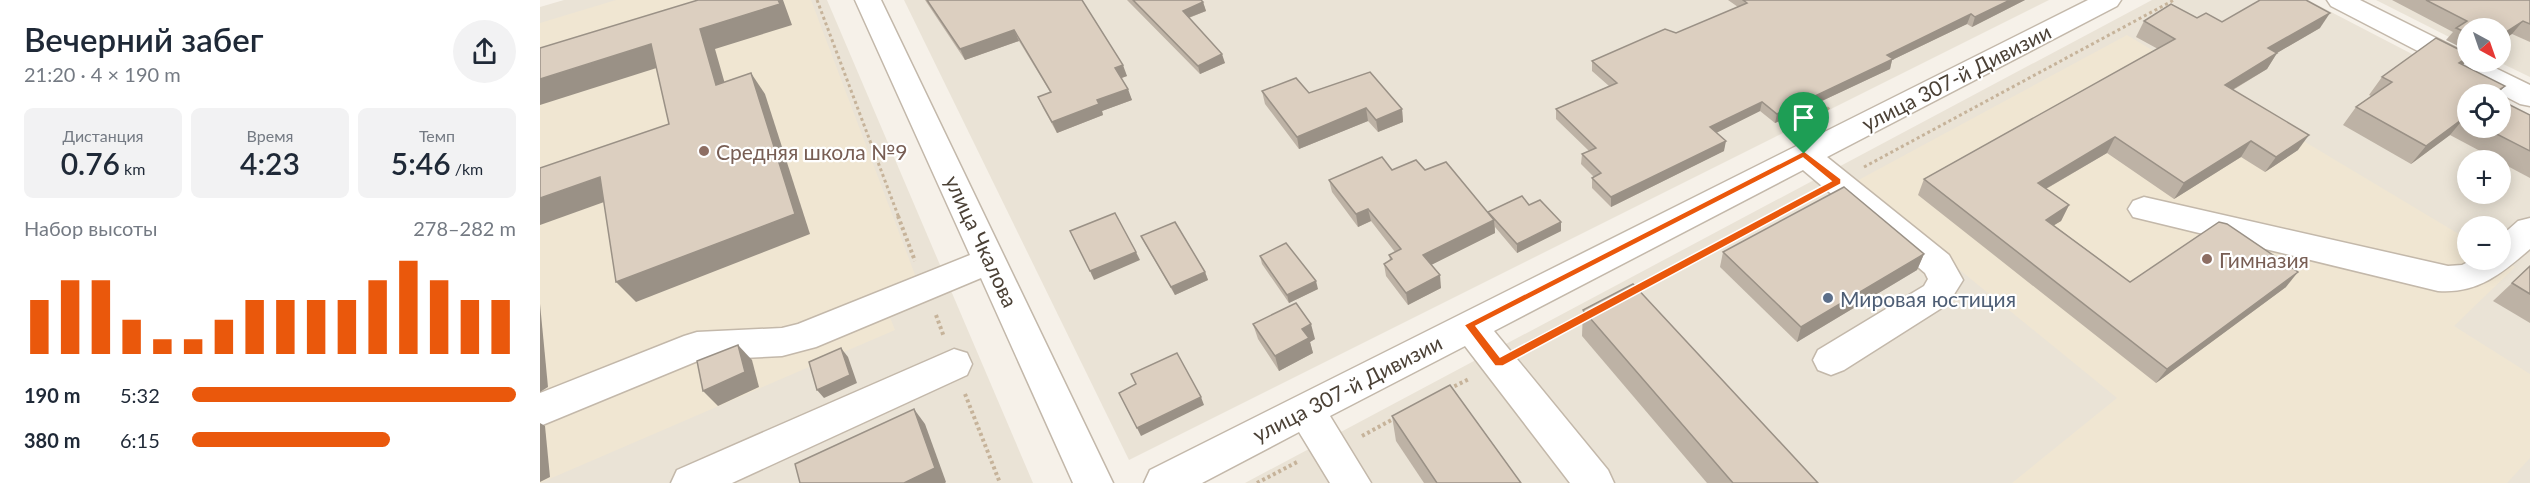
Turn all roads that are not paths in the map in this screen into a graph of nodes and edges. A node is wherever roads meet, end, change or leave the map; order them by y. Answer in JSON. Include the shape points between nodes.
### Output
{"nodes":[{"id":1,"x":868,"y":0,"type":"edge"},
{"id":2,"x":2108,"y":0,"type":"edge"},
{"id":3,"x":2340,"y":0,"type":"edge"},
{"id":4,"x":2530,"y":97,"type":"edge"},
{"id":5,"x":1804,"y":154,"type":"junction"},
{"id":6,"x":2144,"y":209,"type":"dead end"},
{"id":7,"x":2530,"y":230,"type":"edge"},
{"id":8,"x":2511,"y":246,"type":"edge"},
{"id":9,"x":991,"y":260,"type":"junction"},
{"id":10,"x":2482,"y":270,"type":"edge"},
{"id":11,"x":1469,"y":325,"type":"junction"},
{"id":12,"x":1831,"y":360,"type":"dead end"},
{"id":13,"x":954,"y":364,"type":"road end"},
{"id":14,"x":540,"y":410,"type":"edge"},
{"id":15,"x":1306,"y":410,"type":"junction"},
{"id":16,"x":704,"y":480,"type":"edge"},
{"id":17,"x":1093,"y":483,"type":"edge"},
{"id":18,"x":1164,"y":483,"type":"edge"},
{"id":19,"x":1351,"y":483,"type":"edge"},
{"id":20,"x":1594,"y":483,"type":"edge"}],
"edges":[{"from":1,"to":9,"type":"street","name":"улица Чкалова"},
{"from":2,"to":5,"type":"street","name":"улица 307-й Дивизии"},
{"from":3,"to":4,"type":"street"},
{"from":5,"to":11,"type":"street","name":"улица 307-й Дивизии"},
{"from":5,"to":12,"type":"street","via":[[1937,264],[1946,280],[1935,295]]},
{"from":6,"to":10,"type":"street","via":[[2438,278],[2458,280]]},
{"from":7,"to":8,"type":"street"},
{"from":9,"to":14,"type":"street","via":[[803,337],[782,342],[697,346]]},
{"from":9,"to":17,"type":"street","name":"улица Чкалова"},
{"from":11,"to":15,"type":"street","name":"улица 307-й Дивизии"},
{"from":11,"to":20,"type":"street"},
{"from":13,"to":16,"type":"street"},
{"from":15,"to":18,"type":"street","name":"улица 307-й Дивизии"},
{"from":15,"to":19,"type":"street"}]}
